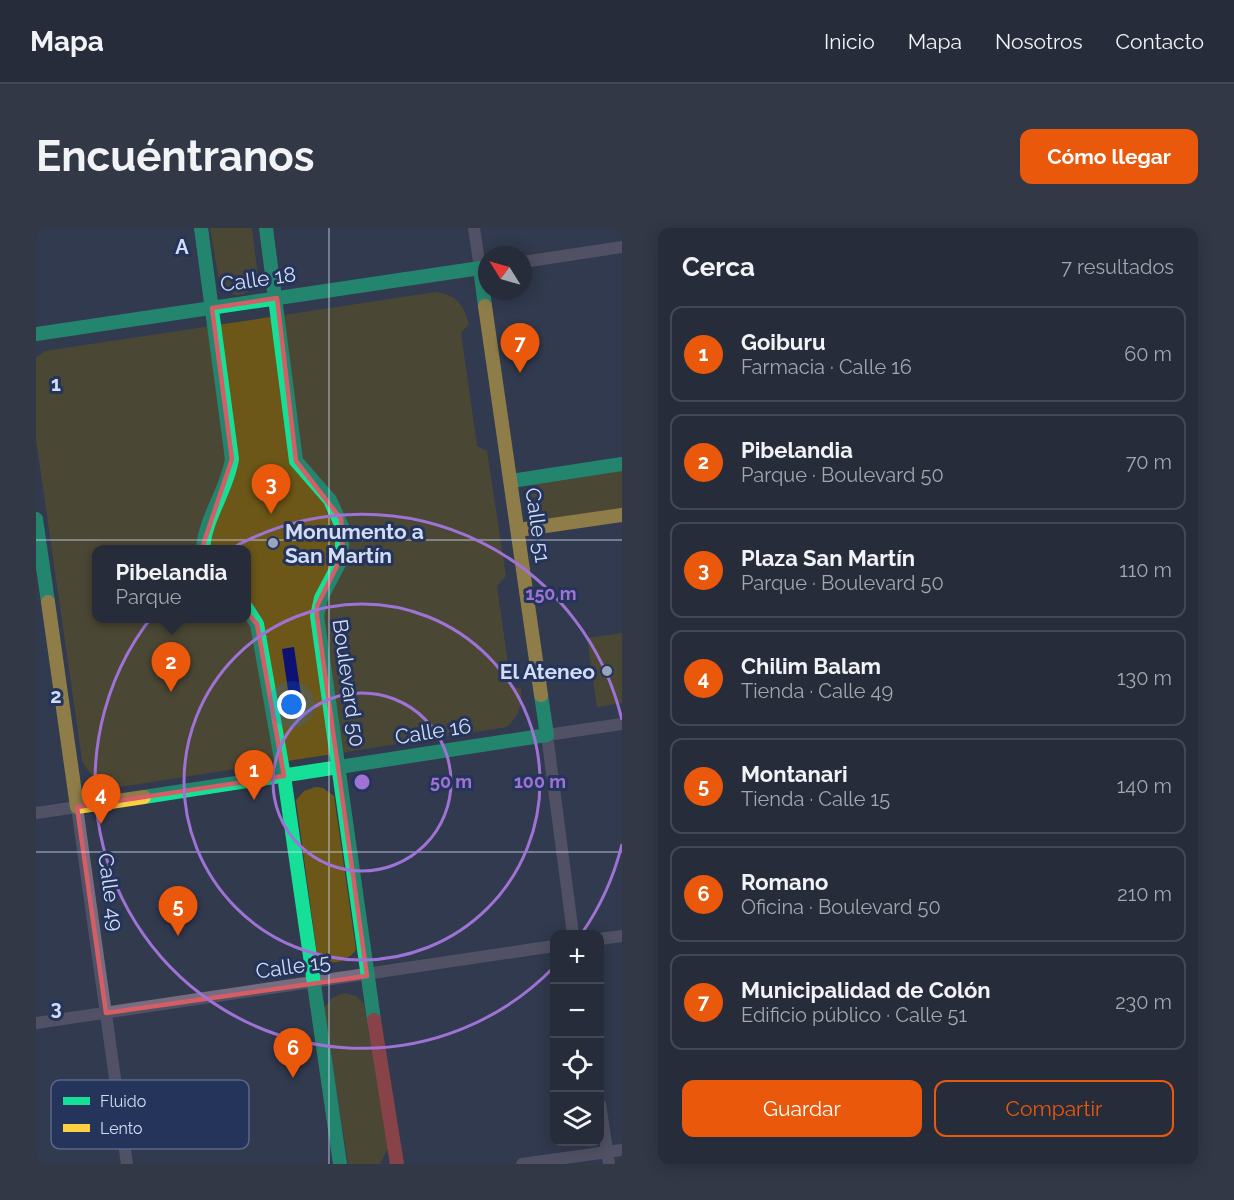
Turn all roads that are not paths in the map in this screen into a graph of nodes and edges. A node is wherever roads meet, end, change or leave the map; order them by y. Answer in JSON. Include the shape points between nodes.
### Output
{"nodes":[{"id":1,"x":201,"y":228,"type":"edge"},
{"id":2,"x":266,"y":228,"type":"edge"},
{"id":3,"x":474,"y":228,"type":"edge"},
{"id":4,"x":479,"y":246,"type":"edge"},
{"id":5,"x":622,"y":247,"type":"edge"},
{"id":6,"x":532,"y":261,"type":"edge"},
{"id":7,"x":478,"y":268,"type":"edge"},
{"id":8,"x":277,"y":298,"type":"junction"},
{"id":9,"x":488,"y":300,"type":"edge"},
{"id":10,"x":212,"y":308,"type":"junction"},
{"id":11,"x":36,"y":334,"type":"edge"},
{"id":12,"x":622,"y":464,"type":"edge"},
{"id":13,"x":511,"y":481,"type":"junction"},
{"id":14,"x":622,"y":515,"type":"edge"},
{"id":15,"x":36,"y":519,"type":"edge"},
{"id":16,"x":518,"y":530,"type":"junction"},
{"id":17,"x":38,"y":541,"type":"edge"},
{"id":18,"x":202,"y":545,"type":"edge"},
{"id":19,"x":41,"y":600,"type":"edge"},
{"id":20,"x":251,"y":615,"type":"edge"},
{"id":21,"x":622,"y":724,"type":"edge"},
{"id":22,"x":547,"y":735,"type":"junction"},
{"id":23,"x":340,"y":767,"type":"junction"},
{"id":24,"x":284,"y":776,"type":"junction"},
{"id":25,"x":78,"y":807,"type":"junction"},
{"id":26,"x":36,"y":813,"type":"edge"},
{"id":27,"x":572,"y":930,"type":"edge"},
{"id":28,"x":622,"y":936,"type":"edge"},
{"id":29,"x":604,"y":938,"type":"edge"},
{"id":30,"x":550,"y":947,"type":"edge"},
{"id":31,"x":367,"y":976,"type":"junction"},
{"id":32,"x":313,"y":982,"type":"junction"},
{"id":33,"x":106,"y":1013,"type":"junction"},
{"id":34,"x":36,"y":1023,"type":"edge"},
{"id":35,"x":115,"y":1080,"type":"edge"},
{"id":36,"x":604,"y":1131,"type":"edge"},
{"id":37,"x":125,"y":1149,"type":"edge"},
{"id":38,"x":622,"y":1150,"type":"edge"},
{"id":39,"x":608,"y":1158,"type":"edge"},
{"id":40,"x":127,"y":1164,"type":"edge"},
{"id":41,"x":340,"y":1164,"type":"edge"},
{"id":42,"x":397,"y":1164,"type":"edge"},
{"id":43,"x":522,"y":1164,"type":"edge"}],
"edges":[{"from":1,"to":10,"type":"main road"},
{"from":2,"to":8,"type":"main road","name":"Boulevard 50"},
{"from":3,"to":4,"type":"street","name":"Calle 51"},
{"from":5,"to":6,"type":"street"},
{"from":7,"to":8,"type":"main road","name":"Calle 18"},
{"from":8,"to":10,"type":"main road","name":"Calle 18"},
{"from":8,"to":23,"type":"main road","name":"Boulevard 50","via":[[296,461],[333,504],[341,519],[344,540],[337,571],[317,606]]},
{"from":9,"to":13,"type":"main road","name":"Calle 51"},
{"from":10,"to":11,"type":"main road","name":"Calle 18"},
{"from":10,"to":18,"type":"main road","via":[[232,459],[227,484],[204,532]]},
{"from":12,"to":13,"type":"main road"},
{"from":13,"to":16,"type":"main road","name":"Calle 51"},
{"from":14,"to":16,"type":"main road"},
{"from":15,"to":17,"type":"main road","name":"Calle 49"},
{"from":16,"to":22,"type":"main road","name":"Calle 51"},
{"from":17,"to":19,"type":"main road","name":"Calle 49"},
{"from":19,"to":25,"type":"main road","name":"Calle 49"},
{"from":20,"to":24,"type":"main road","via":[[257,624]]},
{"from":21,"to":22,"type":"street","name":"Calle 16"},
{"from":22,"to":23,"type":"main road","name":"Calle 16"},
{"from":22,"to":27,"type":"street","name":"Calle 51"},
{"from":23,"to":24,"type":"main road","name":"Calle 16"},
{"from":23,"to":31,"type":"main road","name":"Boulevard 50"},
{"from":24,"to":25,"type":"main road","name":"Calle 16"},
{"from":24,"to":32,"type":"main road"},
{"from":25,"to":26,"type":"street","name":"Calle 16"},
{"from":25,"to":33,"type":"street","name":"Calle 49"},
{"from":28,"to":29,"type":"street"},
{"from":30,"to":31,"type":"street","name":"Calle 15"},
{"from":31,"to":32,"type":"street","name":"Calle 15"},
{"from":31,"to":42,"type":"main road","name":"Boulevard 50"},
{"from":32,"to":33,"type":"street","name":"Calle 15"},
{"from":32,"to":41,"type":"main road"},
{"from":33,"to":34,"type":"street","name":"Calle 15"},
{"from":33,"to":35,"type":"street","name":"Calle 49"},
{"from":36,"to":39,"type":"street"},
{"from":37,"to":40,"type":"street","name":"Calle 49"},
{"from":38,"to":39,"type":"street"},
{"from":39,"to":43,"type":"street"}]}
